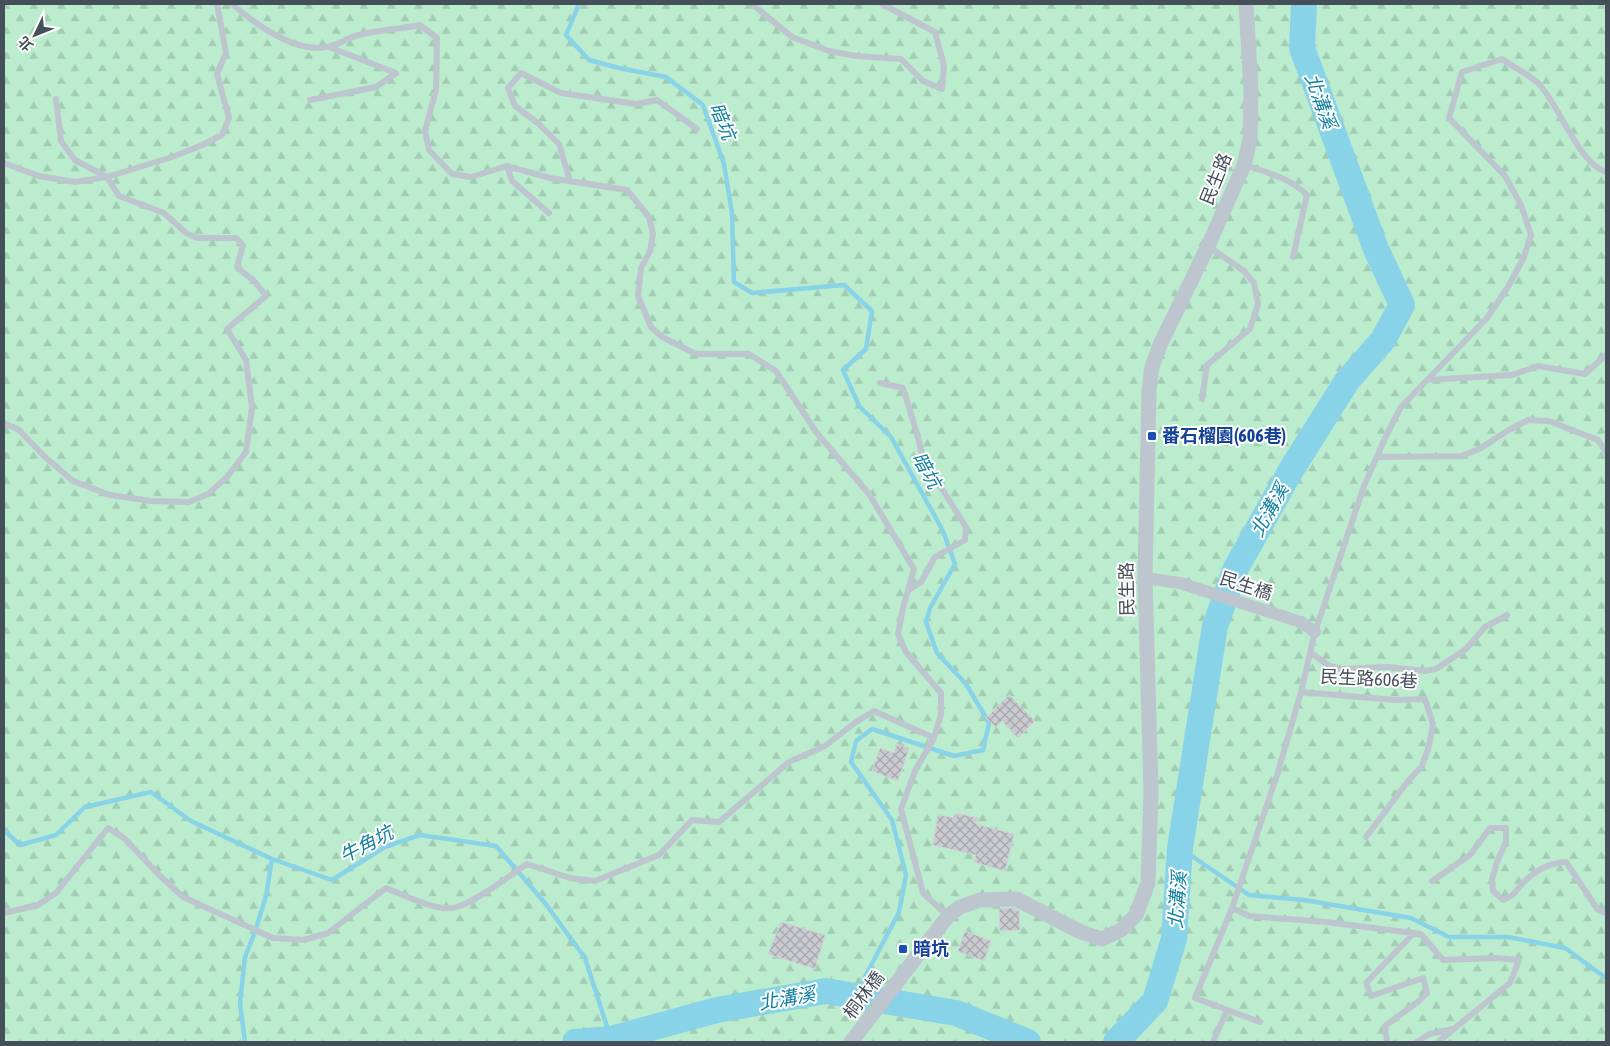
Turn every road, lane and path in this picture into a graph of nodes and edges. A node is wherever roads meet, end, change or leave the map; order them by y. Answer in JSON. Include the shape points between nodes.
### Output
{"nodes":[{"id":1,"x":217,"y":4,"type":"edge"},
{"id":2,"x":232,"y":4,"type":"edge"},
{"id":3,"x":752,"y":4,"type":"edge"},
{"id":4,"x":882,"y":4,"type":"edge"},
{"id":5,"x":1246,"y":4,"type":"edge"},
{"id":6,"x":329,"y":47,"type":"junction"},
{"id":7,"x":56,"y":99,"type":"dead end"},
{"id":8,"x":310,"y":100,"type":"dead end"},
{"id":9,"x":697,"y":129,"type":"dead end"},
{"id":10,"x":4,"y":163,"type":"edge"},
{"id":11,"x":1244,"y":165,"type":"junction"},
{"id":12,"x":507,"y":166,"type":"junction"},
{"id":13,"x":1606,"y":172,"type":"edge"},
{"id":14,"x":107,"y":177,"type":"junction"},
{"id":15,"x":570,"y":181,"type":"junction"},
{"id":16,"x":549,"y":214,"type":"dead end"},
{"id":17,"x":1208,"y":246,"type":"junction"},
{"id":18,"x":1293,"y":258,"type":"dead end"},
{"id":19,"x":1606,"y":355,"type":"edge"},
{"id":20,"x":1427,"y":380,"type":"junction"},
{"id":21,"x":880,"y":383,"type":"dead end"},
{"id":22,"x":1202,"y":398,"type":"dead end"},
{"id":23,"x":4,"y":423,"type":"edge"},
{"id":24,"x":1606,"y":452,"type":"edge"},
{"id":25,"x":1377,"y":457,"type":"junction"},
{"id":26,"x":1145,"y":578,"type":"junction"},
{"id":27,"x":909,"y":590,"type":"junction"},
{"id":28,"x":1507,"y":615,"type":"dead end"},
{"id":29,"x":1315,"y":632,"type":"junction"},
{"id":30,"x":1311,"y":653,"type":"junction"},
{"id":31,"x":1301,"y":692,"type":"junction"},
{"id":32,"x":934,"y":738,"type":"junction"},
{"id":33,"x":1366,"y":836,"type":"dead end"},
{"id":34,"x":1432,"y":881,"type":"dead end"},
{"id":35,"x":1232,"y":908,"type":"junction"},
{"id":36,"x":4,"y":913,"type":"edge"},
{"id":37,"x":1606,"y":913,"type":"edge"},
{"id":38,"x":948,"y":916,"type":"junction"},
{"id":39,"x":1414,"y":934,"type":"junction"},
{"id":40,"x":906,"y":969,"type":"joint"},
{"id":41,"x":1227,"y":1010,"type":"junction"},
{"id":42,"x":1260,"y":1022,"type":"dead end"},
{"id":43,"x":1456,"y":1028,"type":"junction"},
{"id":44,"x":851,"y":1042,"type":"edge"},
{"id":45,"x":1213,"y":1042,"type":"edge"},
{"id":46,"x":1387,"y":1042,"type":"edge"},
{"id":47,"x":1418,"y":1042,"type":"edge"},
{"id":48,"x":1438,"y":1042,"type":"edge"}],
"edges":[{"from":1,"to":14,"type":"lane","via":[[226,53],[217,74],[229,118],[222,135],[172,157]]},
{"from":2,"to":6,"type":"lane","via":[[286,41],[302,47]]},
{"from":3,"to":4,"type":"lane","via":[[792,37],[829,51],[902,59],[924,81],[942,89],[944,66],[935,32]]},
{"from":5,"to":11,"type":"street","name":"民生路","via":[[1251,90],[1250,139]]},
{"from":6,"to":8,"type":"lane","via":[[396,73],[376,87]]},
{"from":6,"to":12,"type":"lane","via":[[357,35],[420,25],[437,38],[436,90],[425,131],[429,150],[452,174],[471,177]]},
{"from":7,"to":14,"type":"lane","via":[[61,141],[75,160]]},
{"from":9,"to":15,"type":"lane","via":[[657,100],[636,104],[561,93],[521,73],[508,88],[514,106],[559,144]]},
{"from":10,"to":14,"type":"lane","via":[[39,176],[75,182]]},
{"from":11,"to":17,"type":"street","name":"民生路"},
{"from":11,"to":18,"type":"lane","via":[[1283,178],[1307,195]]},
{"from":12,"to":15,"type":"lane"},
{"from":12,"to":16,"type":"lane","via":[[512,181]]},
{"from":13,"to":20,"type":"lane","name":"民生路606巷","via":[[1581,151],[1538,83],[1502,59],[1462,72],[1449,118],[1505,176],[1521,205],[1531,235],[1524,258],[1487,318]]},
{"from":14,"to":23,"type":"lane","via":[[119,196],[164,213],[186,233],[197,238],[236,238],[243,245],[236,267],[266,296],[227,329],[246,360],[252,408],[246,452],[227,477],[208,494],[189,502],[151,501],[110,495],[73,481],[19,430]]},
{"from":15,"to":27,"type":"lane","via":[[627,190],[649,217],[653,234],[650,251],[641,268],[638,296],[651,327],[662,337],[696,354],[749,354],[776,371],[816,432],[870,494],[914,568]]},
{"from":17,"to":22,"type":"lane","via":[[1244,271],[1254,283],[1258,304],[1250,329],[1207,365]]},
{"from":17,"to":26,"type":"street","name":"民生路","via":[[1152,367]]},
{"from":19,"to":20,"type":"lane","via":[[1585,374],[1538,366],[1512,375]]},
{"from":20,"to":25,"type":"lane","name":"民生路606巷","via":[[1401,407]]},
{"from":21,"to":27,"type":"lane","via":[[902,388],[923,459],[966,527],[965,540],[935,557],[921,582]]},
{"from":24,"to":25,"type":"lane","via":[[1598,440],[1549,421],[1528,420],[1462,456]]},
{"from":25,"to":29,"type":"lane","name":"民生路606巷","via":[[1364,486]]},
{"from":26,"to":29,"type":"street","name":"民生橋","via":[[1180,584],[1301,622]]},
{"from":26,"to":38,"type":"street","name":"民生路","via":[[1151,792],[1148,883],[1136,915],[1121,930],[1102,939],[1081,932],[1016,899],[980,900],[960,907]]},
{"from":27,"to":32,"type":"lane","via":[[898,634],[906,652],[941,694],[942,714]]},
{"from":28,"to":30,"type":"lane","via":[[1485,627],[1466,649],[1436,670],[1341,668],[1328,665]]},
{"from":29,"to":30,"type":"lane","name":"民生路606巷"},
{"from":30,"to":31,"type":"lane","name":"民生路606巷"},
{"from":31,"to":33,"type":"lane","name":"民生路606巷","via":[[1395,700],[1425,699],[1433,724],[1430,746],[1422,766]]},
{"from":31,"to":35,"type":"lane","name":"民生路606巷"},
{"from":32,"to":36,"type":"lane","via":[[874,711],[826,746],[789,762],[719,822],[692,820],[659,855],[595,881],[570,878],[528,864],[456,908],[430,906],[386,888],[328,933],[304,940],[273,938],[183,897],[124,838],[108,828],[56,893],[38,905]]},
{"from":32,"to":38,"type":"lane","via":[[915,771],[901,809],[923,893]]},
{"from":34,"to":37,"type":"lane","via":[[1470,855],[1490,828],[1506,828],[1506,842],[1492,879],[1493,891],[1498,896],[1503,900],[1514,895],[1536,872],[1552,863],[1566,862],[1598,910]]},
{"from":35,"to":39,"type":"lane","via":[[1249,916]]},
{"from":35,"to":41,"type":"lane","name":"民生路606巷","via":[[1195,998]]},
{"from":38,"to":40,"type":"street","name":"民生路"},
{"from":39,"to":43,"type":"lane","via":[[1421,934],[1443,960],[1520,960],[1510,983]]},
{"from":39,"to":46,"type":"lane","via":[[1366,983],[1371,996],[1423,978],[1427,992],[1385,1026]]},
{"from":40,"to":44,"type":"street","name":"桐林橋"},
{"from":41,"to":42,"type":"lane"},
{"from":41,"to":45,"type":"lane"},
{"from":43,"to":47,"type":"lane","via":[[1429,1034]]},
{"from":43,"to":48,"type":"lane"}]}
